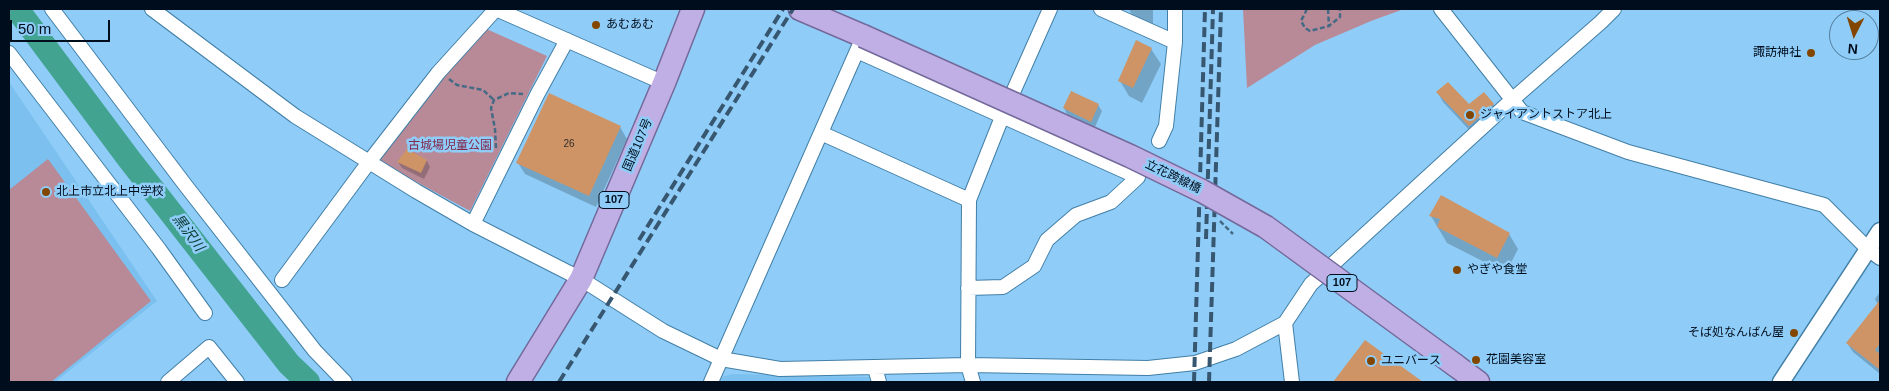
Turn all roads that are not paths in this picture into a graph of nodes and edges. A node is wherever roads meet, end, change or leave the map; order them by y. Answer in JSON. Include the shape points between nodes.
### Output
{"nodes":[{"id":1,"x":52,"y":9,"type":"edge"},
{"id":2,"x":152,"y":9,"type":"edge"},
{"id":3,"x":496,"y":9,"type":"edge"},
{"id":4,"x":693,"y":9,"type":"edge"},
{"id":5,"x":800,"y":9,"type":"edge"},
{"id":6,"x":1050,"y":9,"type":"edge"},
{"id":7,"x":1101,"y":9,"type":"edge"},
{"id":8,"x":1175,"y":9,"type":"edge"},
{"id":9,"x":1441,"y":9,"type":"edge"},
{"id":10,"x":1614,"y":9,"type":"edge"},
{"id":11,"x":567,"y":40,"type":"junction"},
{"id":12,"x":1175,"y":42,"type":"junction"},
{"id":13,"x":860,"y":44,"type":"junction"},
{"id":14,"x":9,"y":53,"type":"edge"},
{"id":15,"x":664,"y":83,"type":"junction"},
{"id":16,"x":1513,"y":99,"type":"junction"},
{"id":17,"x":1002,"y":117,"type":"junction"},
{"id":18,"x":821,"y":134,"type":"junction"},
{"id":19,"x":1159,"y":141,"type":"dead end"},
{"id":20,"x":369,"y":162,"type":"junction"},
{"id":21,"x":969,"y":200,"type":"junction"},
{"id":22,"x":473,"y":224,"type":"junction"},
{"id":23,"x":1880,"y":231,"type":"edge"},
{"id":24,"x":1874,"y":254,"type":"edge"},
{"id":25,"x":581,"y":279,"type":"junction"},
{"id":26,"x":282,"y":280,"type":"dead end"},
{"id":27,"x":968,"y":288,"type":"junction"},
{"id":28,"x":205,"y":312,"type":"dead end"},
{"id":29,"x":1285,"y":323,"type":"junction"},
{"id":30,"x":722,"y":359,"type":"junction"},
{"id":31,"x":968,"y":365,"type":"junction"},
{"id":32,"x":875,"y":368,"type":"junction"},
{"id":33,"x":1148,"y":368,"type":"junction"},
{"id":34,"x":168,"y":382,"type":"edge"},
{"id":35,"x":237,"y":382,"type":"edge"},
{"id":36,"x":345,"y":382,"type":"edge"},
{"id":37,"x":518,"y":382,"type":"edge"},
{"id":38,"x":711,"y":382,"type":"edge"},
{"id":39,"x":879,"y":382,"type":"edge"},
{"id":40,"x":974,"y":382,"type":"edge"},
{"id":41,"x":1147,"y":382,"type":"edge"},
{"id":42,"x":1292,"y":382,"type":"edge"},
{"id":43,"x":1478,"y":382,"type":"edge"},
{"id":44,"x":1781,"y":382,"type":"edge"}],
"edges":[{"from":1,"to":36,"type":"street","via":[[315,351]]},
{"from":2,"to":20,"type":"street","via":[[295,116]]},
{"from":3,"to":11,"type":"street"},
{"from":3,"to":20,"type":"street","via":[[438,72]]},
{"from":4,"to":15,"type":"highway","name":"国道107号","number":"107"},
{"from":5,"to":13,"type":"highway","number":"107"},
{"from":6,"to":17,"type":"street"},
{"from":7,"to":12,"type":"street"},
{"from":8,"to":12,"type":"street"},
{"from":9,"to":16,"type":"street"},
{"from":10,"to":16,"type":"street"},
{"from":11,"to":15,"type":"street"},
{"from":11,"to":22,"type":"street"},
{"from":12,"to":19,"type":"street","via":[[1166,126]]},
{"from":13,"to":17,"type":"street"},
{"from":13,"to":18,"type":"street"},
{"from":13,"to":43,"type":"highway","name":"立花跨線橋","number":"107","bridge":true,"via":[[1130,156],[1202,190],[1266,227]]},
{"from":14,"to":28,"type":"street"},
{"from":15,"to":25,"type":"highway","name":"国道107号","number":"107"},
{"from":16,"to":24,"type":"street","via":[[1522,112],[1628,152],[1824,205]]},
{"from":16,"to":29,"type":"street","via":[[1311,284]]},
{"from":17,"to":21,"type":"street"},
{"from":17,"to":27,"type":"street","via":[[1138,177],[1111,202],[1076,215],[1047,240],[1034,266],[1003,286]]},
{"from":18,"to":21,"type":"street"},
{"from":18,"to":30,"type":"street"},
{"from":20,"to":22,"type":"street"},
{"from":20,"to":26,"type":"street"},
{"from":21,"to":27,"type":"street"},
{"from":22,"to":25,"type":"street"},
{"from":23,"to":24,"type":"street"},
{"from":24,"to":44,"type":"street"},
{"from":25,"to":30,"type":"street","via":[[663,331]]},
{"from":25,"to":37,"type":"highway","name":"国道107号","number":"107"},
{"from":27,"to":31,"type":"street"},
{"from":29,"to":33,"type":"street","via":[[1210,359]]},
{"from":29,"to":42,"type":"street"},
{"from":30,"to":32,"type":"street","via":[[780,368]]},
{"from":30,"to":38,"type":"street"},
{"from":31,"to":32,"type":"street"},
{"from":31,"to":33,"type":"street"},
{"from":31,"to":40,"type":"street"},
{"from":32,"to":39,"type":"street"},
{"from":33,"to":41,"type":"street"},
{"from":34,"to":35,"type":"street","via":[[209,347]]}]}
